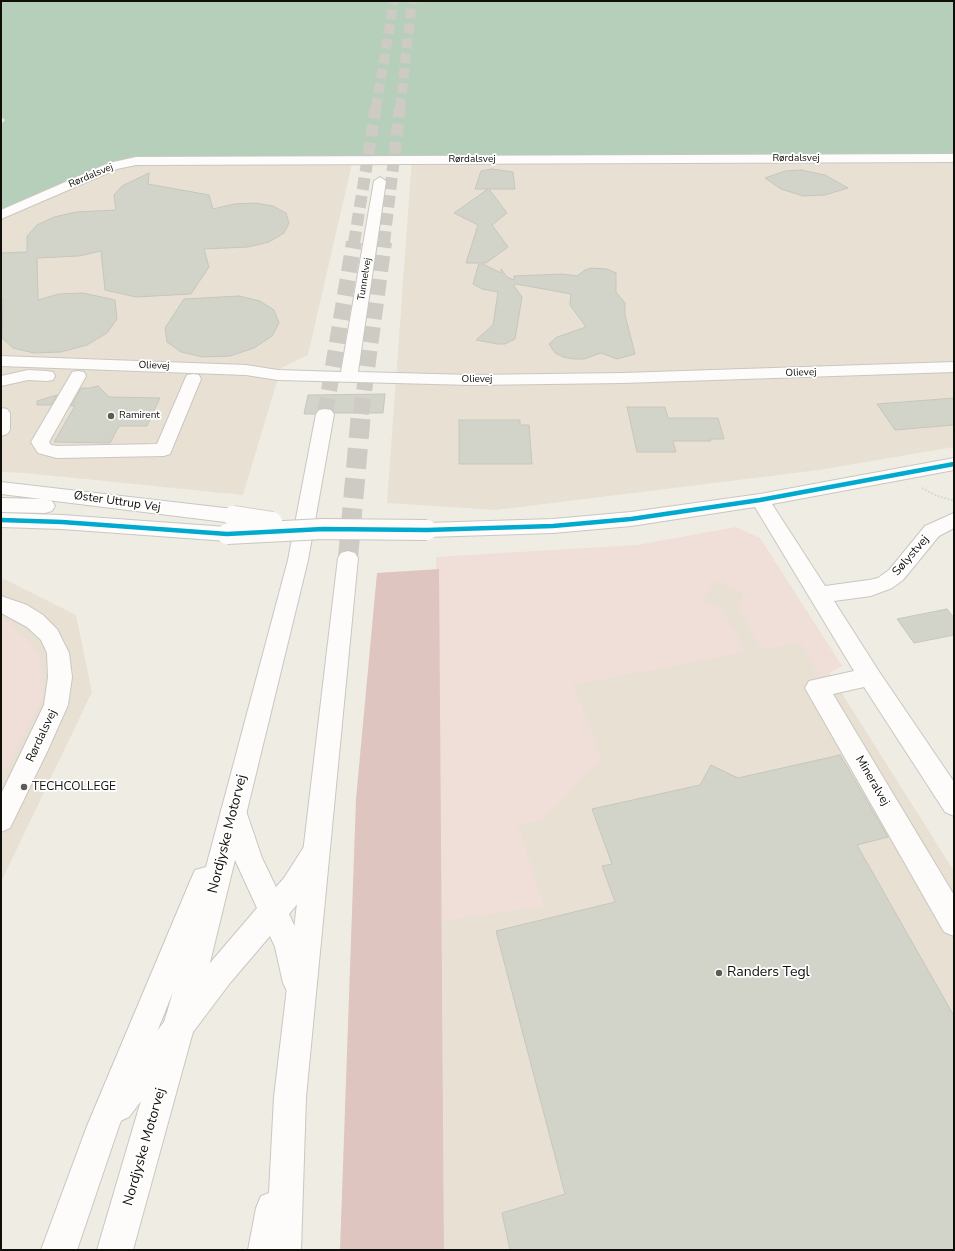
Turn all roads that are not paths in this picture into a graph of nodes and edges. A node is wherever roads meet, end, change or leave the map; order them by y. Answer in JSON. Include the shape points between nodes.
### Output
{"nodes":[{"id":1,"x":954,"y":158,"type":"edge"},
{"id":2,"x":380,"y":181,"type":"dead end"},
{"id":3,"x":1,"y":215,"type":"edge"},
{"id":4,"x":1,"y":362,"type":"edge"},
{"id":5,"x":954,"y":367,"type":"edge"},
{"id":6,"x":278,"y":375,"type":"junction"},
{"id":7,"x":78,"y":376,"type":"junction"},
{"id":8,"x":349,"y":376,"type":"junction"},
{"id":9,"x":193,"y":379,"type":"junction"},
{"id":10,"x":1,"y":381,"type":"edge"},
{"id":11,"x":325,"y":414,"type":"tunnel mouth"},
{"id":12,"x":954,"y":464,"type":"edge"},
{"id":13,"x":1,"y":488,"type":"edge"},
{"id":14,"x":760,"y":500,"type":"junction"},
{"id":15,"x":118,"y":504,"type":"junction"},
{"id":16,"x":1,"y":505,"type":"edge"},
{"id":17,"x":1,"y":520,"type":"edge"},
{"id":18,"x":954,"y":520,"type":"edge"},
{"id":19,"x":230,"y":525,"type":"junction"},
{"id":20,"x":348,"y":558,"type":"tunnel mouth"},
{"id":21,"x":819,"y":595,"type":"junction"},
{"id":22,"x":1,"y":604,"type":"edge"},
{"id":23,"x":870,"y":677,"type":"junction"},
{"id":24,"x":954,"y":804,"type":"edge"},
{"id":25,"x":234,"y":810,"type":"junction"},
{"id":26,"x":1,"y":820,"type":"edge"},
{"id":27,"x":318,"y":848,"type":"junction"},
{"id":28,"x":272,"y":912,"type":"junction"},
{"id":29,"x":954,"y":922,"type":"edge"},
{"id":30,"x":302,"y":997,"type":"junction"},
{"id":31,"x":179,"y":1028,"type":"junction"},
{"id":32,"x":290,"y":1097,"type":"junction"},
{"id":33,"x":103,"y":1126,"type":"junction"},
{"id":34,"x":59,"y":1250,"type":"edge"},
{"id":35,"x":115,"y":1250,"type":"edge"},
{"id":36,"x":266,"y":1250,"type":"edge"},
{"id":37,"x":283,"y":1250,"type":"edge"}],
"edges":[{"from":1,"to":3,"type":"main road","name":"Rørdalsvej","via":[[136,161],[113,166]]},
{"from":2,"to":8,"type":"main road","name":"Tunnelvej"},
{"from":4,"to":6,"type":"main road","name":"Olievej","via":[[246,370]]},
{"from":5,"to":8,"type":"main road","name":"Olievej","via":[[623,378],[472,380]]},
{"from":6,"to":8,"type":"main road","name":"Olievej"},
{"from":6,"to":9,"type":"main road","via":[[248,380]]},
{"from":7,"to":9,"type":"main road"},
{"from":7,"to":9,"type":"main road","via":[[40,442],[44,449],[57,452],[164,450]]},
{"from":7,"to":10,"type":"main road","via":[[28,375]]},
{"from":11,"to":25,"type":"main road","name":"Nordjyske Motorvej","via":[[298,560]]},
{"from":12,"to":14,"type":"main road"},
{"from":13,"to":15,"type":"main road","name":"Øster Uttrup Vej","via":[[93,498]]},
{"from":14,"to":19,"type":"main road","bridge":true,"via":[[632,519],[553,526],[427,530]]},
{"from":14,"to":21,"type":"main road"},
{"from":15,"to":16,"type":"main road","via":[[80,508]]},
{"from":15,"to":19,"type":"main road","name":"Øster Uttrup Vej"},
{"from":17,"to":19,"type":"main road","name":"Øster Uttrup Vej"},
{"from":18,"to":21,"type":"main road","name":"Sølystvej","via":[[932,531],[896,575],[885,583],[871,588]]},
{"from":20,"to":27,"type":"main road"},
{"from":21,"to":23,"type":"main road"},
{"from":22,"to":26,"type":"main road","name":"Rørdalsvej","via":[[36,621],[49,635],[58,653],[60,677],[56,705]]},
{"from":23,"to":24,"type":"main road"},
{"from":23,"to":29,"type":"main road","name":"Mineralvej","via":[[817,688]]},
{"from":25,"to":28,"type":"main road","via":[[249,860]]},
{"from":25,"to":31,"type":"main road","name":"Nordjyske Motorvej"},
{"from":25,"to":33,"type":"main road"},
{"from":27,"to":28,"type":"main road","via":[[294,887]]},
{"from":27,"to":30,"type":"main road"},
{"from":28,"to":30,"type":"main road","via":[[289,945]]},
{"from":28,"to":31,"type":"main road","via":[[220,973]]},
{"from":30,"to":32,"type":"main road"},
{"from":31,"to":33,"type":"main road"},
{"from":31,"to":35,"type":"main road","name":"Nordjyske Motorvej"},
{"from":32,"to":36,"type":"main road"},
{"from":32,"to":37,"type":"main road"},
{"from":33,"to":34,"type":"main road"}]}
